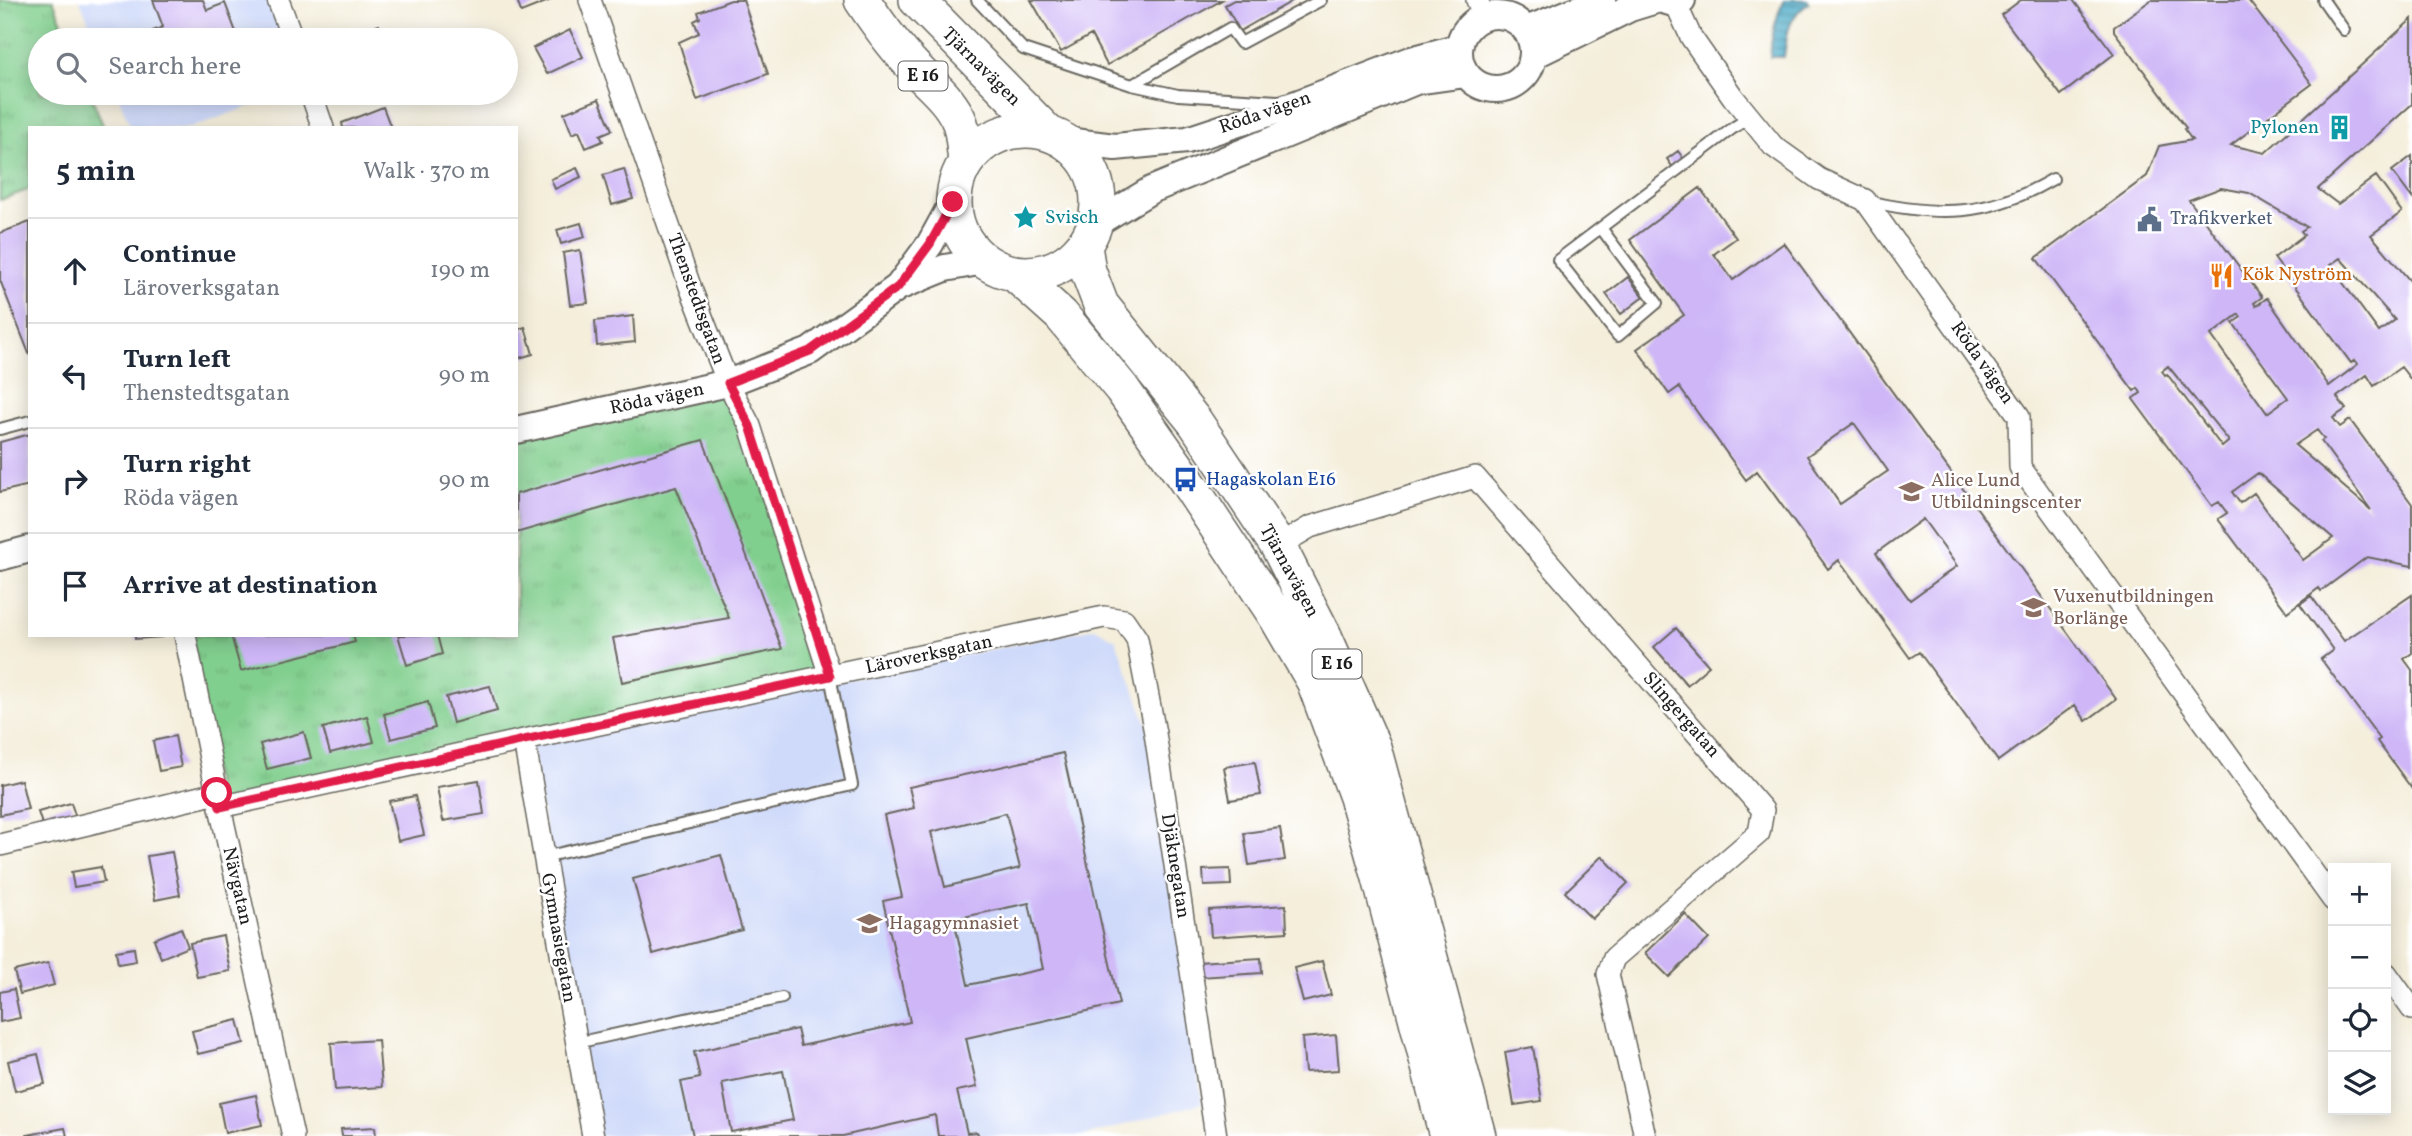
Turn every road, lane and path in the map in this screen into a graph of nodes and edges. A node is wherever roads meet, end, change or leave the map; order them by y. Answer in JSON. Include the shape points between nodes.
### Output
{"nodes":[{"id":1,"x":278,"y":0,"type":"edge"},
{"id":2,"x":590,"y":0,"type":"edge"},
{"id":3,"x":862,"y":0,"type":"edge"},
{"id":4,"x":917,"y":0,"type":"edge"},
{"id":5,"x":977,"y":0,"type":"edge"},
{"id":6,"x":1321,"y":0,"type":"edge"},
{"id":7,"x":1602,"y":0,"type":"edge"},
{"id":8,"x":2323,"y":0,"type":"edge"},
{"id":9,"x":1669,"y":1,"type":"edge"},
{"id":10,"x":1480,"y":8,"type":"edge"},
{"id":11,"x":288,"y":28,"type":"edge"},
{"id":12,"x":2344,"y":30,"type":"dead end"},
{"id":13,"x":1530,"y":42,"type":"junction"},
{"id":14,"x":1459,"y":47,"type":"junction"},
{"id":15,"x":1466,"y":75,"type":"junction"},
{"id":16,"x":1132,"y":85,"type":"junction"},
{"id":17,"x":1299,"y":103,"type":"junction"},
{"id":18,"x":315,"y":105,"type":"edge"},
{"id":19,"x":1750,"y":117,"type":"junction"},
{"id":20,"x":322,"y":126,"type":"edge"},
{"id":21,"x":1056,"y":137,"type":"junction"},
{"id":22,"x":966,"y":161,"type":"junction"},
{"id":23,"x":2053,"y":179,"type":"dead end"},
{"id":24,"x":1865,"y":200,"type":"junction"},
{"id":25,"x":953,"y":202,"type":"junction"},
{"id":26,"x":1601,"y":228,"type":"junction"},
{"id":27,"x":1089,"y":235,"type":"junction"},
{"id":28,"x":999,"y":267,"type":"junction"},
{"id":29,"x":898,"y":287,"type":"junction"},
{"id":30,"x":728,"y":383,"type":"junction"},
{"id":31,"x":28,"y":422,"type":"edge"},
{"id":32,"x":0,"y":429,"type":"edge"},
{"id":33,"x":518,"y":430,"type":"edge"},
{"id":34,"x":1278,"y":546,"type":"junction"},
{"id":35,"x":28,"y":550,"type":"edge"},
{"id":36,"x":0,"y":557,"type":"edge"},
{"id":37,"x":1104,"y":617,"type":"joint"},
{"id":38,"x":185,"y":637,"type":"edge"},
{"id":39,"x":830,"y":676,"type":"junction"},
{"id":40,"x":524,"y":740,"type":"junction"},
{"id":41,"x":218,"y":800,"type":"junction"},
{"id":42,"x":0,"y":845,"type":"edge"},
{"id":43,"x":544,"y":857,"type":"junction"},
{"id":44,"x":2328,"y":893,"type":"edge"},
{"id":45,"x":2391,"y":980,"type":"edge"},
{"id":46,"x":782,"y":998,"type":"dead end"},
{"id":47,"x":2412,"y":1009,"type":"edge"},
{"id":48,"x":576,"y":1044,"type":"junction"},
{"id":49,"x":293,"y":1136,"type":"edge"},
{"id":50,"x":593,"y":1136,"type":"edge"},
{"id":51,"x":1216,"y":1136,"type":"edge"},
{"id":52,"x":1447,"y":1136,"type":"edge"},
{"id":53,"x":1478,"y":1136,"type":"edge"},
{"id":54,"x":1645,"y":1136,"type":"edge"}],
"edges":[{"from":1,"to":11,"type":"street"},
{"from":2,"to":30,"type":"street","name":"Thenstedtsgatan"},
{"from":3,"to":22,"type":"highway","number":"E 16","via":[[914,68],[943,95],[963,134]]},
{"from":4,"to":21,"type":"highway","name":"Tjärnavägen","number":"E 16"},
{"from":5,"to":16,"type":"lane","via":[[1023,49]]},
{"from":6,"to":16,"type":"lane","via":[[1241,43],[1230,27]]},
{"from":7,"to":13,"type":"street"},
{"from":8,"to":12,"type":"lane"},
{"from":9,"to":13,"type":"street","name":"Röda vägen","via":[[1630,8]]},
{"from":9,"to":19,"type":"street","name":"Röda vägen"},
{"from":10,"to":13,"type":"street","via":[[1507,16]]},
{"from":10,"to":14,"type":"street"},
{"from":13,"to":15,"type":"street","via":[[1531,66],[1517,83],[1495,90]]},
{"from":14,"to":15,"type":"street"},
{"from":14,"to":17,"type":"street","name":"Röda vägen","via":[[1411,60]]},
{"from":15,"to":27,"type":"street","name":"Röda vägen","via":[[1416,81],[1151,190]]},
{"from":16,"to":17,"type":"lane","via":[[1178,95]]},
{"from":17,"to":21,"type":"street","name":"Röda vägen","via":[[1186,139],[1115,147]]},
{"from":18,"to":20,"type":"street"},
{"from":19,"to":24,"type":"street","name":"Röda vägen","via":[[1773,146],[1819,178]]},
{"from":19,"to":26,"type":"lane"},
{"from":21,"to":22,"type":"highway","via":[[1028,129],[1010,131],[985,142]]},
{"from":21,"to":27,"type":"highway","via":[[1087,164],[1094,178],[1098,193]]},
{"from":22,"to":25,"type":"highway"},
{"from":23,"to":24,"type":"lane","via":[[2017,198],[1942,213]]},
{"from":24,"to":44,"type":"street","name":"Röda vägen","via":[[2020,416],[2020,467]]},
{"from":25,"to":28,"type":"highway","via":[[957,225],[968,245]]},
{"from":25,"to":29,"type":"street","name":"Röda vägen","via":[[930,244]]},
{"from":26,"to":26,"type":"lane","via":[[1657,303],[1618,336],[1558,260]]},
{"from":27,"to":28,"type":"highway","via":[[1065,263],[1053,269],[1027,274]]},
{"from":27,"to":34,"type":"highway","name":"Tjärnavägen","number":"E 16","via":[[1093,288],[1101,304],[1195,422]]},
{"from":28,"to":29,"type":"street","name":"Röda vägen","via":[[945,268]]},
{"from":28,"to":52,"type":"highway","name":"Tjärnavägen","number":"E 16","via":[[1061,315],[1122,389],[1314,681],[1357,797]]},
{"from":29,"to":30,"type":"street","name":"Röda vägen","via":[[810,351]]},
{"from":30,"to":33,"type":"street","name":"Röda vägen"},
{"from":30,"to":39,"type":"street","name":"Thenstedtsgatan","via":[[750,426]]},
{"from":31,"to":32,"type":"lane"},
{"from":34,"to":53,"type":"highway","name":"Tjärnavägen","number":"E 16","via":[[1373,747]]},
{"from":34,"to":54,"type":"street","name":"Slingergatan","via":[[1310,527],[1475,477],[1763,810],[1759,833],[1614,958],[1608,974]]},
{"from":35,"to":36,"type":"street"},
{"from":37,"to":39,"type":"street","name":"Läroverksgatan"},
{"from":37,"to":51,"type":"street","name":"Djäknegatan","via":[[1124,620],[1137,639]]},
{"from":38,"to":41,"type":"street","name":"Nävgatan"},
{"from":39,"to":40,"type":"street","name":"Läroverksgatan"},
{"from":39,"to":43,"type":"lane","via":[[852,785]]},
{"from":40,"to":41,"type":"street","name":"Läroverksgatan"},
{"from":40,"to":43,"type":"street","name":"Gymnasiegatan"},
{"from":41,"to":42,"type":"street","name":"Läroverksgatan"},
{"from":41,"to":49,"type":"street","name":"Nävgatan"},
{"from":43,"to":48,"type":"street","name":"Gymnasiegatan"},
{"from":45,"to":47,"type":"street"},
{"from":46,"to":48,"type":"lane"},
{"from":48,"to":50,"type":"street","name":"Gymnasiegatan"}]}
